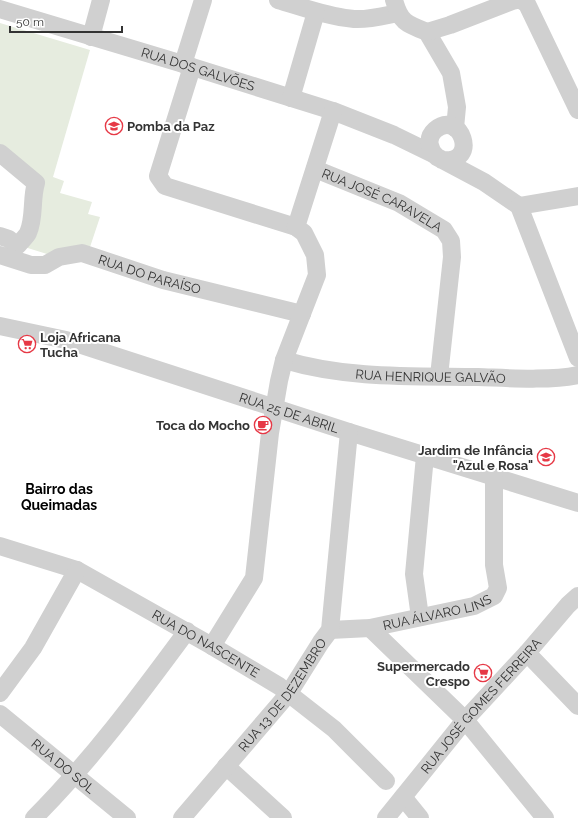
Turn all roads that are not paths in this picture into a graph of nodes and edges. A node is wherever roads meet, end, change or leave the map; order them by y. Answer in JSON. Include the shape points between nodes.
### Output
{"nodes":[{"id":1,"x":101,"y":0,"type":"edge"},
{"id":2,"x":203,"y":0,"type":"edge"},
{"id":3,"x":278,"y":0,"type":"edge"},
{"id":4,"x":517,"y":0,"type":"edge"},
{"id":5,"x":521,"y":0,"type":"edge"},
{"id":6,"x":396,"y":7,"type":"edge"},
{"id":7,"x":0,"y":10,"type":"edge"},
{"id":8,"x":316,"y":12,"type":"junction"},
{"id":9,"x":427,"y":32,"type":"junction"},
{"id":10,"x":91,"y":37,"type":"junction"},
{"id":11,"x":188,"y":65,"type":"junction"},
{"id":12,"x":291,"y":98,"type":"junction"},
{"id":13,"x":578,"y":110,"type":"edge"},
{"id":14,"x":333,"y":111,"type":"junction"},
{"id":15,"x":456,"y":128,"type":"junction"},
{"id":16,"x":432,"y":134,"type":"junction"},
{"id":17,"x":394,"y":136,"type":"junction"},
{"id":18,"x":463,"y":149,"type":"junction"},
{"id":19,"x":0,"y":154,"type":"edge"},
{"id":20,"x":438,"y":157,"type":"junction"},
{"id":21,"x":315,"y":169,"type":"junction"},
{"id":22,"x":484,"y":182,"type":"junction"},
{"id":23,"x":578,"y":196,"type":"edge"},
{"id":24,"x":518,"y":206,"type":"junction"},
{"id":25,"x":296,"y":227,"type":"junction"},
{"id":26,"x":0,"y":236,"type":"edge"},
{"id":27,"x":0,"y":255,"type":"edge"},
{"id":28,"x":302,"y":314,"type":"junction"},
{"id":29,"x":0,"y":326,"type":"edge"},
{"id":30,"x":578,"y":358,"type":"edge"},
{"id":31,"x":284,"y":360,"type":"junction"},
{"id":32,"x":578,"y":375,"type":"edge"},
{"id":33,"x":439,"y":376,"type":"junction"},
{"id":34,"x":274,"y":408,"type":"junction"},
{"id":35,"x":349,"y":432,"type":"junction"},
{"id":36,"x":425,"y":456,"type":"junction"},
{"id":37,"x":494,"y":477,"type":"junction"},
{"id":38,"x":578,"y":503,"type":"edge"},
{"id":39,"x":0,"y":546,"type":"edge"},
{"id":40,"x":77,"y":570,"type":"junction"},
{"id":41,"x":578,"y":596,"type":"edge"},
{"id":42,"x":420,"y":617,"type":"junction"},
{"id":43,"x":370,"y":628,"type":"junction"},
{"id":44,"x":330,"y":630,"type":"junction"},
{"id":45,"x":187,"y":631,"type":"junction"},
{"id":46,"x":212,"y":646,"type":"junction"},
{"id":47,"x":526,"y":653,"type":"junction"},
{"id":48,"x":0,"y":693,"type":"edge"},
{"id":49,"x":289,"y":693,"type":"junction"},
{"id":50,"x":578,"y":706,"type":"edge"},
{"id":51,"x":0,"y":714,"type":"edge"},
{"id":52,"x":465,"y":720,"type":"junction"},
{"id":53,"x":226,"y":766,"type":"junction"},
{"id":54,"x":74,"y":775,"type":"junction"},
{"id":55,"x":386,"y":781,"type":"dead end"},
{"id":56,"x":403,"y":797,"type":"junction"},
{"id":57,"x":34,"y":818,"type":"edge"},
{"id":58,"x":127,"y":818,"type":"edge"},
{"id":59,"x":182,"y":818,"type":"edge"},
{"id":60,"x":283,"y":818,"type":"edge"},
{"id":61,"x":386,"y":818,"type":"edge"},
{"id":62,"x":420,"y":818,"type":"edge"},
{"id":63,"x":545,"y":818,"type":"edge"}],
"edges":[{"from":1,"to":10,"type":"street"},
{"from":2,"to":11,"type":"street"},
{"from":3,"to":8,"type":"street"},
{"from":4,"to":9,"type":"street"},
{"from":5,"to":13,"type":"street","via":[[527,4]]},
{"from":6,"to":8,"type":"street","via":[[373,18],[354,19]]},
{"from":6,"to":9,"type":"street","via":[[409,25]]},
{"from":7,"to":10,"type":"street","name":"RUA DOS GALVÕES"},
{"from":8,"to":12,"type":"street"},
{"from":9,"to":15,"type":"street","via":[[451,73],[457,107]]},
{"from":10,"to":11,"type":"street","name":"RUA DOS GALVÕES"},
{"from":11,"to":12,"type":"street","name":"RUA DOS GALVÕES"},
{"from":11,"to":25,"type":"street","via":[[158,176],[165,186]]},
{"from":12,"to":14,"type":"street","name":"RUA DOS GALVÕES"},
{"from":14,"to":17,"type":"street","name":"RUA DOS GALVÕES"},
{"from":14,"to":21,"type":"street"},
{"from":15,"to":16,"type":"street","via":[[440,127]]},
{"from":15,"to":18,"type":"street","via":[[462,135]]},
{"from":16,"to":17,"type":"street","name":"RUA DOS GALVÕES"},
{"from":16,"to":20,"type":"street","via":[[429,144]]},
{"from":17,"to":20,"type":"street","name":"RUA DOS GALVÕES"},
{"from":18,"to":20,"type":"street","via":[[457,157],[447,160]]},
{"from":18,"to":22,"type":"street"},
{"from":19,"to":26,"type":"street","via":[[36,183],[27,234],[18,245]]},
{"from":20,"to":22,"type":"street"},
{"from":21,"to":25,"type":"street"},
{"from":21,"to":33,"type":"street","name":"RUA JOSÉ CARAVELA","via":[[398,203],[444,230],[451,241],[452,256]]},
{"from":22,"to":24,"type":"street"},
{"from":23,"to":24,"type":"street"},
{"from":24,"to":30,"type":"street"},
{"from":25,"to":28,"type":"street","via":[[304,233],[315,255],[317,275]]},
{"from":27,"to":28,"type":"street","name":"RUA DO PARAÍSO","via":[[31,265],[45,265],[59,258],[82,253],[163,280]]},
{"from":28,"to":31,"type":"street"},
{"from":29,"to":34,"type":"street","name":"RUA 25 DE ABRIL","via":[[66,340]]},
{"from":31,"to":33,"type":"street","name":"RUA HENRIQUE GALVÃO","via":[[351,374]]},
{"from":31,"to":34,"type":"street"},
{"from":32,"to":33,"type":"street","name":"RUA HENRIQUE GALVÃO","via":[[565,378]]},
{"from":34,"to":35,"type":"street","name":"RUA 25 DE ABRIL"},
{"from":34,"to":46,"type":"street","via":[[254,578]]},
{"from":35,"to":36,"type":"street","name":"RUA 25 DE ABRIL"},
{"from":35,"to":44,"type":"street","name":"RUA 13 DE DEZEMBRO"},
{"from":36,"to":37,"type":"street","name":"RUA 25 DE ABRIL"},
{"from":36,"to":42,"type":"street","via":[[414,574]]},
{"from":37,"to":38,"type":"street","name":"RUA 25 DE ABRIL"},
{"from":37,"to":42,"type":"street","name":"RUA ÁLVARO LINS","via":[[494,565],[498,588],[494,596],[474,606]]},
{"from":39,"to":40,"type":"street","name":"RUA DO NASCENTE"},
{"from":40,"to":45,"type":"street","name":"RUA DO NASCENTE"},
{"from":40,"to":48,"type":"street","via":[[33,648]]},
{"from":41,"to":47,"type":"street","name":"RUA JOSÉ GOMES FERREIRA"},
{"from":42,"to":43,"type":"street","name":"RUA ÁLVARO LINS"},
{"from":43,"to":44,"type":"street","name":"RUA ÁLVARO LINS"},
{"from":43,"to":52,"type":"street"},
{"from":44,"to":49,"type":"street","name":"RUA 13 DE DEZEMBRO"},
{"from":45,"to":46,"type":"street","name":"RUA DO NASCENTE"},
{"from":45,"to":54,"type":"street","via":[[144,690]]},
{"from":46,"to":49,"type":"street","name":"RUA DO NASCENTE"},
{"from":47,"to":50,"type":"street"},
{"from":47,"to":52,"type":"street","name":"RUA JOSÉ GOMES FERREIRA"},
{"from":49,"to":53,"type":"street","name":"RUA 13 DE DEZEMBRO"},
{"from":49,"to":55,"type":"street","name":"RUA DO NASCENTE","via":[[334,729]]},
{"from":51,"to":54,"type":"street","name":"RUA DO SOL"},
{"from":52,"to":56,"type":"street","name":"RUA JOSÉ GOMES FERREIRA"},
{"from":52,"to":63,"type":"street"},
{"from":53,"to":59,"type":"street","name":"RUA 13 DE DEZEMBRO"},
{"from":53,"to":60,"type":"street"},
{"from":54,"to":57,"type":"street"},
{"from":54,"to":58,"type":"street","name":"RUA DO SOL"},
{"from":56,"to":61,"type":"street","name":"RUA JOSÉ GOMES FERREIRA"},
{"from":56,"to":62,"type":"street"}]}
